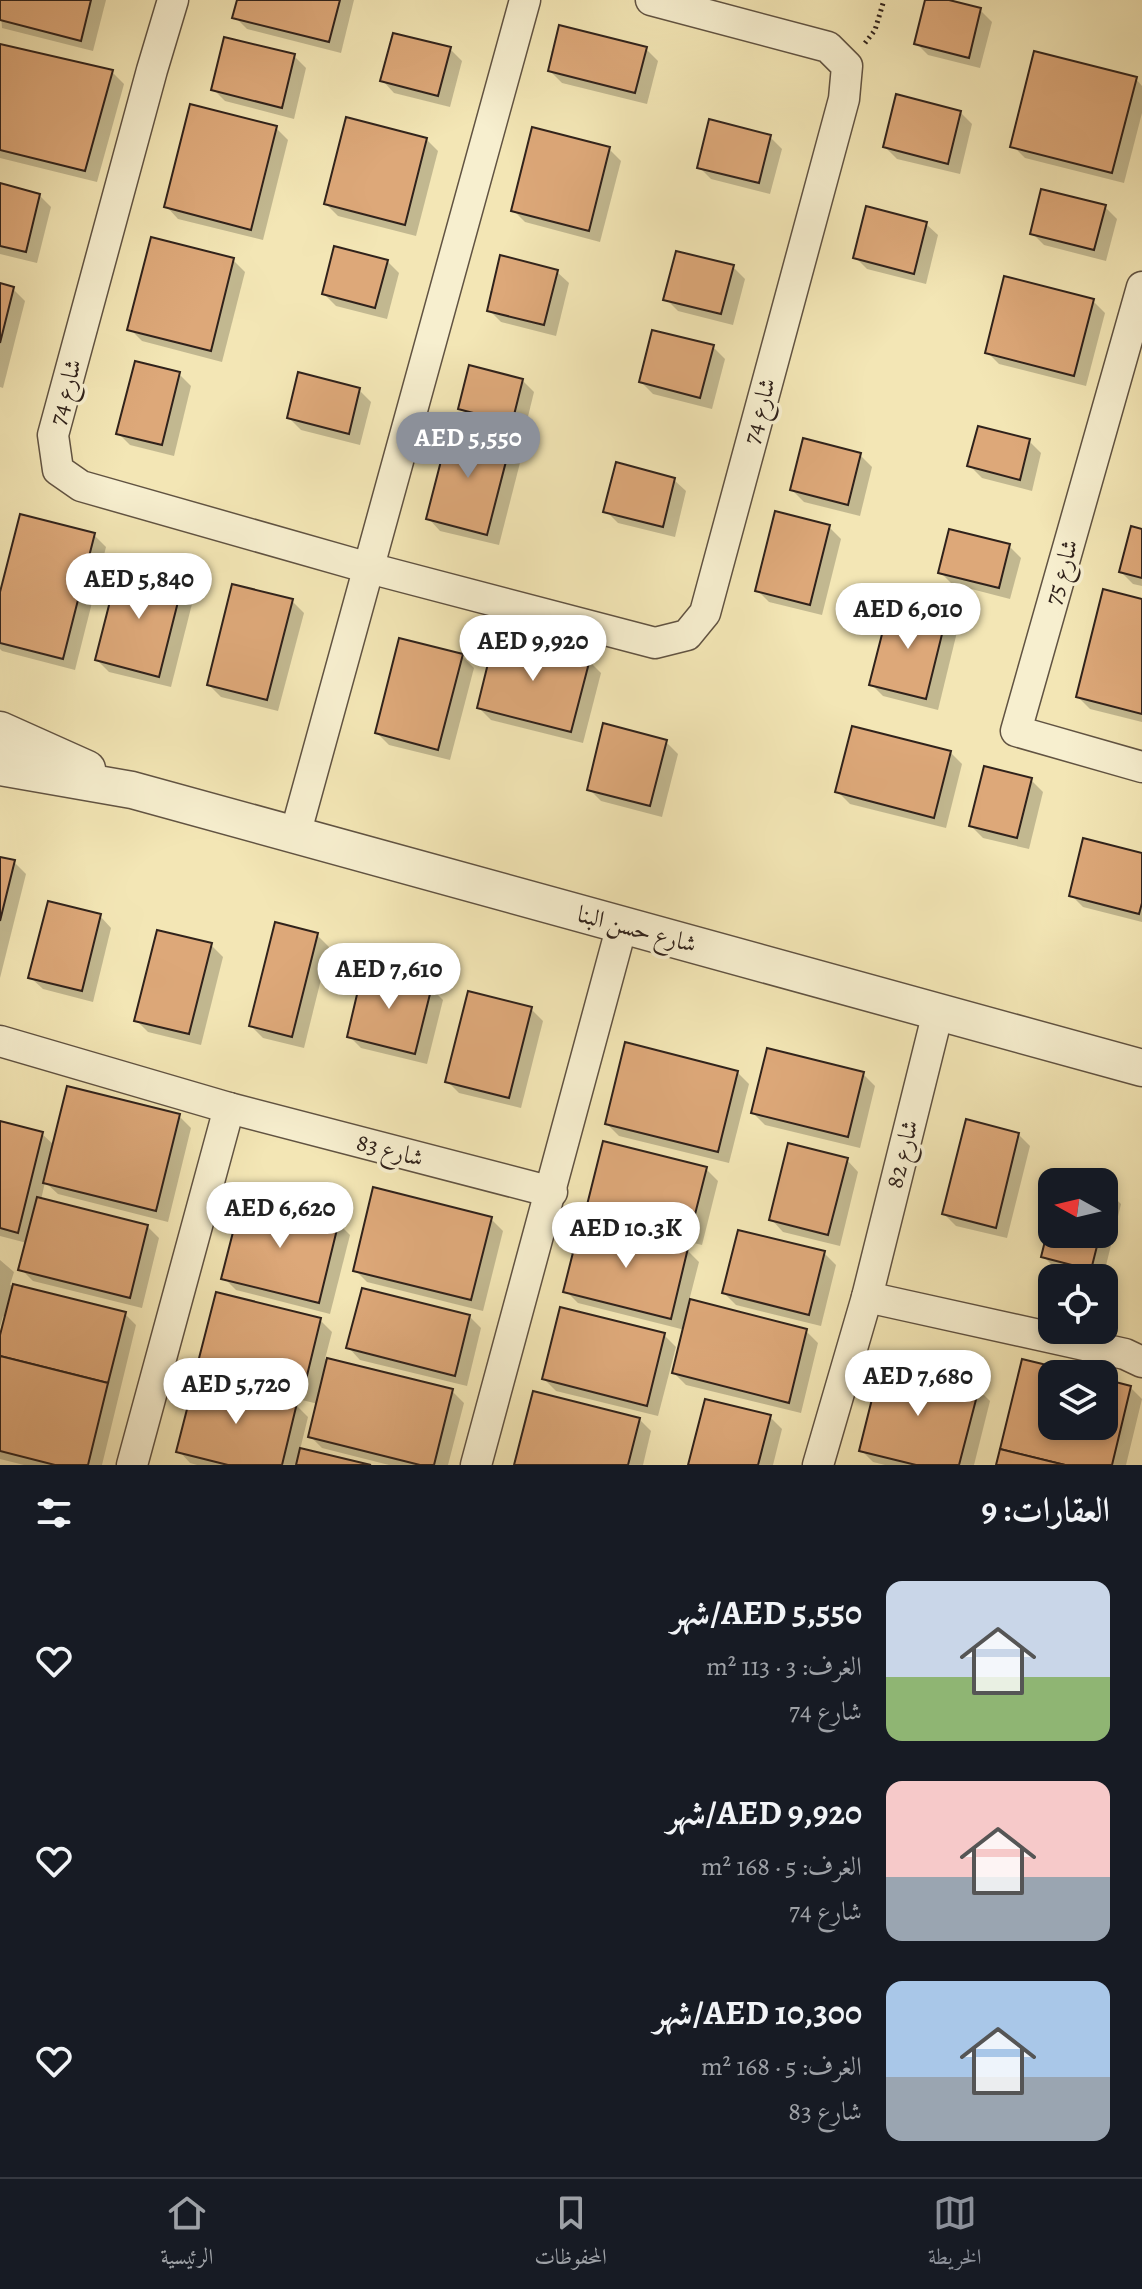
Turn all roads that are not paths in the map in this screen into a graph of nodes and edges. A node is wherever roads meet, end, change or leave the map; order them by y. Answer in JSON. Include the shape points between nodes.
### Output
{"nodes":[{"id":1,"x":173,"y":0,"type":"edge"},
{"id":2,"x":525,"y":0,"type":"edge"},
{"id":3,"x":651,"y":0,"type":"edge"},
{"id":4,"x":1142,"y":287,"type":"edge"},
{"id":5,"x":369,"y":568,"type":"junction"},
{"id":6,"x":0,"y":730,"type":"edge"},
{"id":7,"x":0,"y":767,"type":"edge"},
{"id":8,"x":1142,"y":767,"type":"edge"},
{"id":9,"x":132,"y":790,"type":"junction"},
{"id":10,"x":295,"y":835,"type":"junction"},
{"id":11,"x":622,"y":925,"type":"junction"},
{"id":12,"x":938,"y":1012,"type":"junction"},
{"id":13,"x":0,"y":1041,"type":"edge"},
{"id":14,"x":1142,"y":1068,"type":"edge"},
{"id":15,"x":229,"y":1108,"type":"junction"},
{"id":16,"x":552,"y":1192,"type":"junction"},
{"id":17,"x":867,"y":1297,"type":"junction"},
{"id":18,"x":1142,"y":1362,"type":"edge"},
{"id":19,"x":132,"y":1465,"type":"edge"},
{"id":20,"x":476,"y":1465,"type":"edge"},
{"id":21,"x":818,"y":1465,"type":"edge"}],
"edges":[{"from":1,"to":5,"type":"street","name":"شارع 74","via":[[53,435],[58,470],[81,486]]},
{"from":2,"to":5,"type":"street"},
{"from":3,"to":5,"type":"street","name":"شارع 74","via":[[828,47],[847,66],[844,99],[705,613],[687,635],[655,643]]},
{"from":4,"to":8,"type":"street","name":"شارع 75","via":[[1016,731]]},
{"from":5,"to":10,"type":"street"},
{"from":6,"to":9,"type":"street","name":"شارع حسن البنا"},
{"from":7,"to":9,"type":"street","name":"شارع حسن البنا"},
{"from":9,"to":10,"type":"street","name":"شارع حسن البنا"},
{"from":10,"to":11,"type":"street","name":"شارع حسن البنا"},
{"from":11,"to":12,"type":"street","name":"شارع حسن البنا"},
{"from":11,"to":16,"type":"street"},
{"from":12,"to":14,"type":"street","name":"شارع حسن البنا"},
{"from":12,"to":17,"type":"street","name":"شارع 82"},
{"from":13,"to":15,"type":"street","name":"شارع 83"},
{"from":15,"to":16,"type":"street","name":"شارع 83"},
{"from":15,"to":19,"type":"street"},
{"from":16,"to":20,"type":"street"},
{"from":17,"to":18,"type":"street"},
{"from":17,"to":21,"type":"street","name":"شارع 82"}]}
